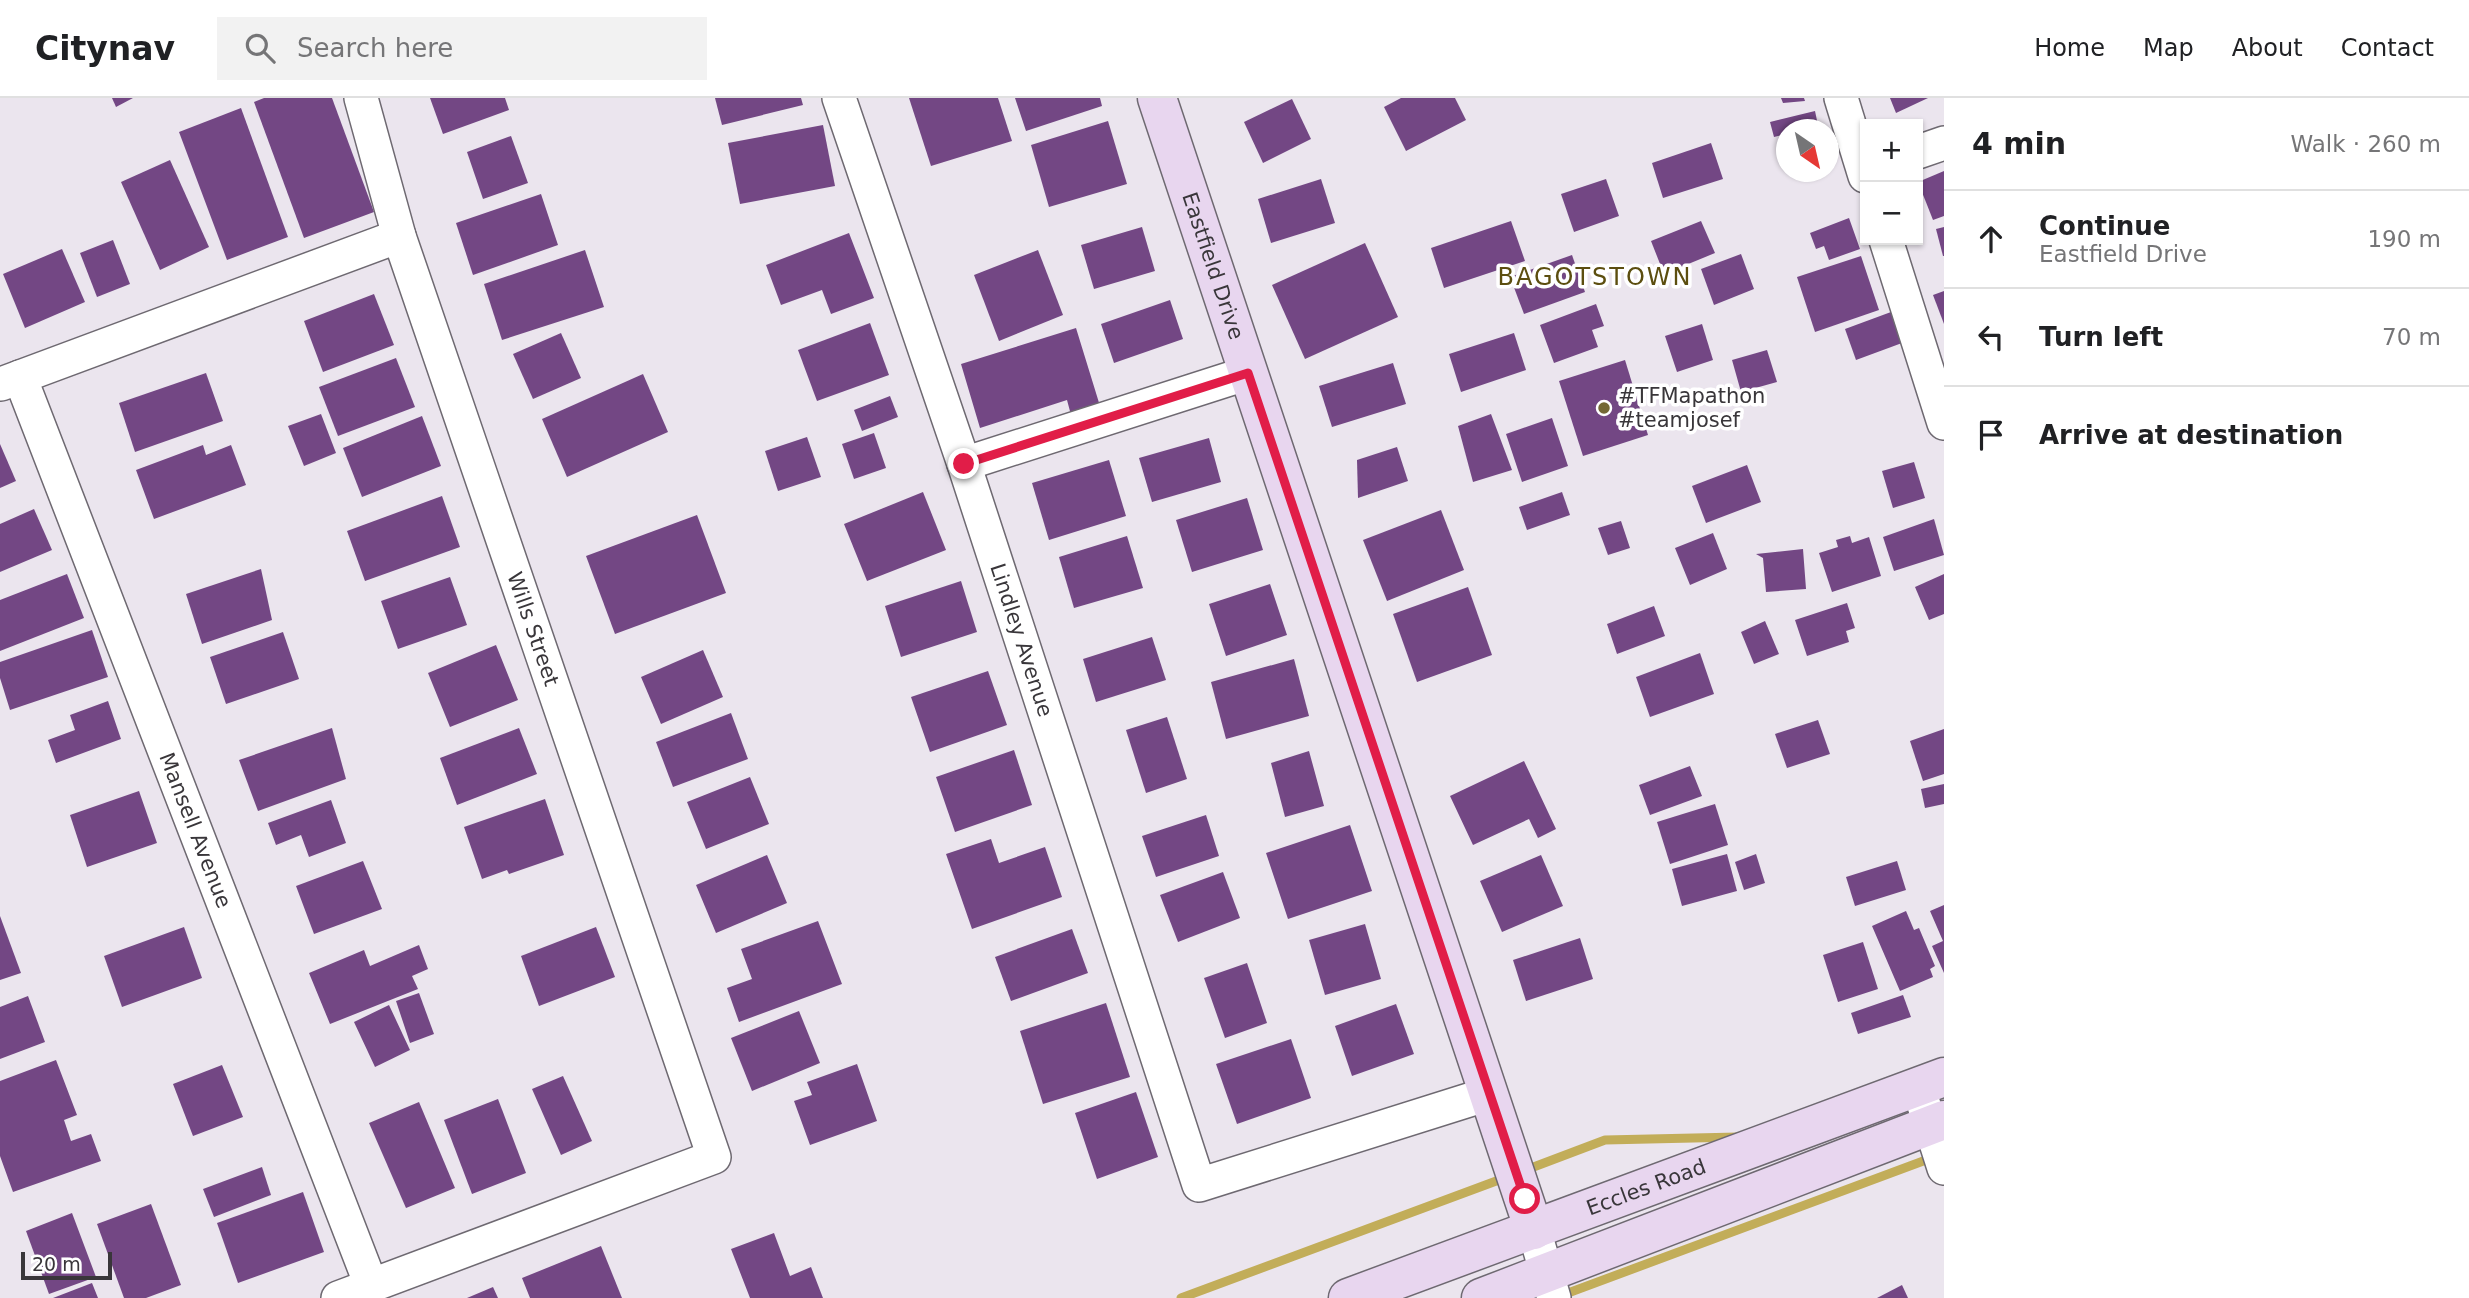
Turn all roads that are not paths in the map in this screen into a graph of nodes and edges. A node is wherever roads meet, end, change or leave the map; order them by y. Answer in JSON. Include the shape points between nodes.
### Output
{"nodes":[{"id":1,"x":361,"y":98,"type":"edge"},
{"id":2,"x":839,"y":98,"type":"edge"},
{"id":3,"x":1157,"y":98,"type":"edge"},
{"id":4,"x":1841,"y":98,"type":"edge"},
{"id":5,"x":1944,"y":143,"type":"edge"},
{"id":6,"x":1923,"y":150,"type":"edge"},
{"id":7,"x":1860,"y":157,"type":"edge"},
{"id":8,"x":399,"y":236,"type":"junction"},
{"id":9,"x":1888,"y":245,"type":"edge"},
{"id":10,"x":1248,"y":373,"type":"junction"},
{"id":11,"x":10,"y":381,"type":"edge"},
{"id":12,"x":1944,"y":423,"type":"edge"},
{"id":13,"x":964,"y":464,"type":"junction"},
{"id":14,"x":1931,"y":1082,"type":"edge"},
{"id":15,"x":1489,"y":1094,"type":"junction"},
{"id":16,"x":1938,"y":1139,"type":"edge"},
{"id":17,"x":1529,"y":1214,"type":"junction"},
{"id":18,"x":371,"y":1285,"type":"junction"},
{"id":19,"x":1551,"y":1286,"type":"edge"},
{"id":20,"x":338,"y":1298,"type":"edge"},
{"id":21,"x":1348,"y":1298,"type":"edge"},
{"id":22,"x":1481,"y":1298,"type":"edge"}],
"edges":[{"from":1,"to":8,"type":"street","name":"Wills Street"},
{"from":2,"to":13,"type":"street","name":"Lindley Avenue"},
{"from":3,"to":10,"type":"street","name":"Eastfield Drive"},
{"from":4,"to":7,"type":"street"},
{"from":5,"to":6,"type":"street"},
{"from":8,"to":11,"type":"street"},
{"from":8,"to":18,"type":"street","name":"Wills Street","via":[[714,1157]]},
{"from":9,"to":12,"type":"street"},
{"from":10,"to":13,"type":"street"},
{"from":10,"to":15,"type":"street","name":"Eastfield Drive"},
{"from":11,"to":18,"type":"street","name":"Mansell Avenue"},
{"from":13,"to":15,"type":"street","name":"Lindley Avenue","via":[[1199,1185]]},
{"from":14,"to":16,"type":"street"},
{"from":14,"to":17,"type":"street","name":"Eccles Road"},
{"from":15,"to":17,"type":"street","name":"Eastfield Drive"},
{"from":16,"to":19,"type":"street","name":"Eccles Road"},
{"from":17,"to":19,"type":"street"},
{"from":17,"to":21,"type":"street","name":"Eccles Road"},
{"from":18,"to":20,"type":"street"},
{"from":19,"to":22,"type":"street","name":"Eccles Road"}]}
